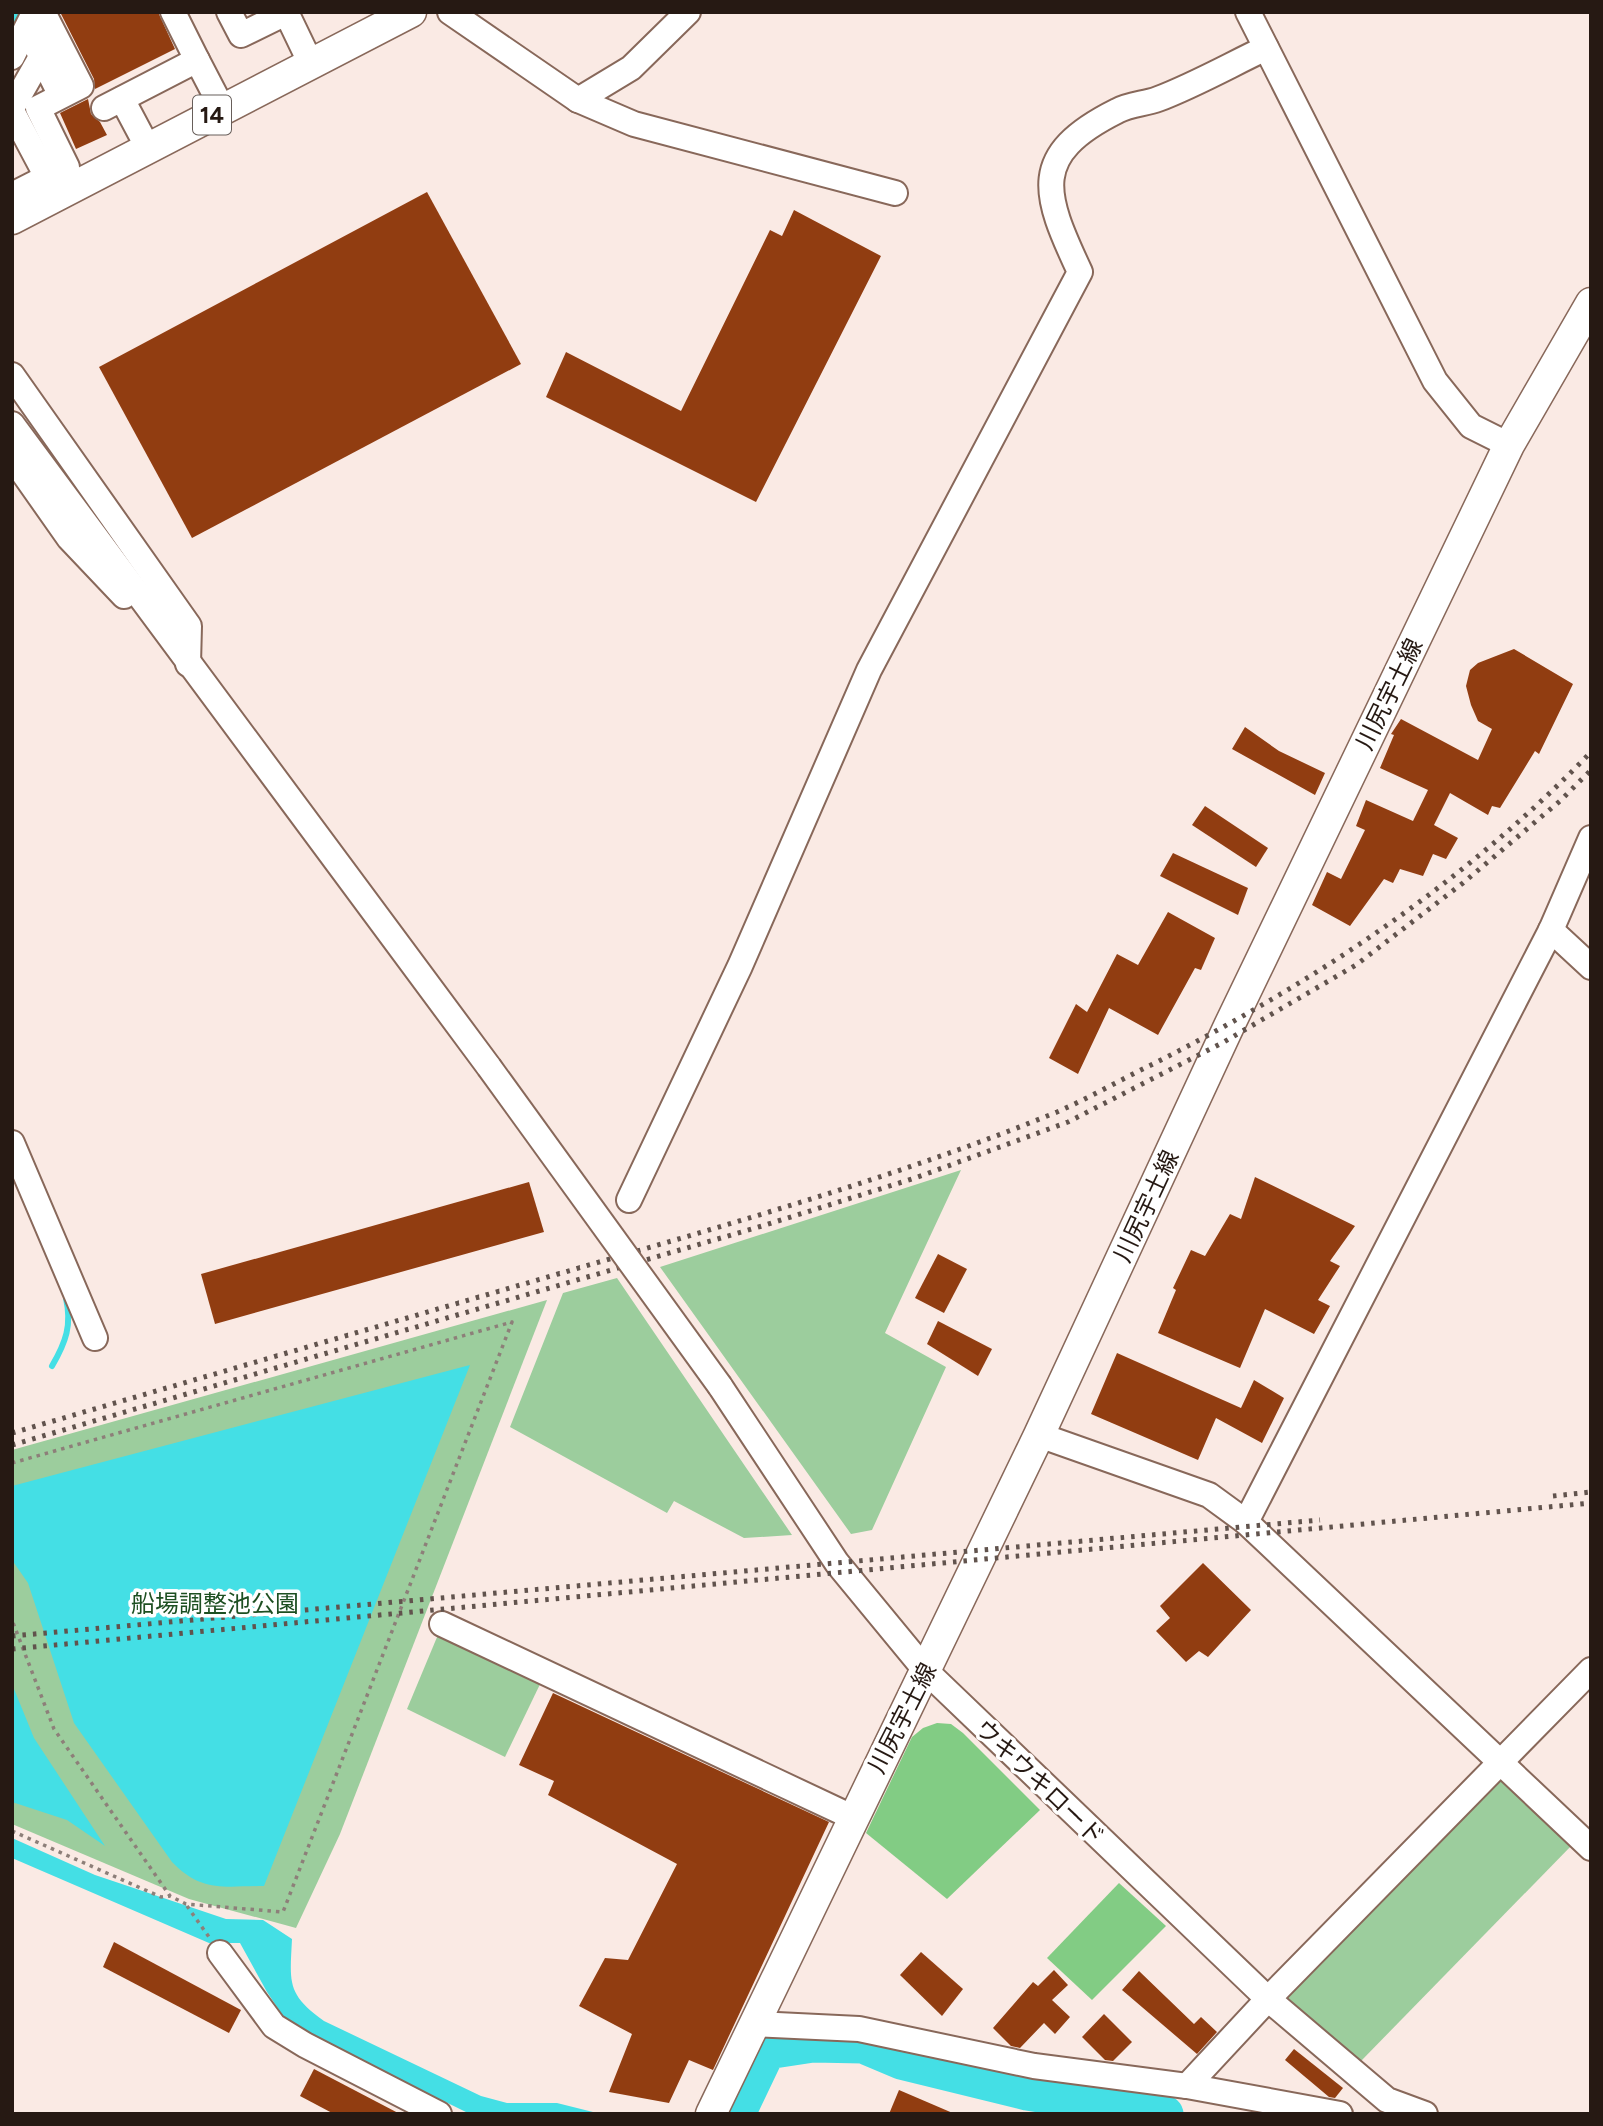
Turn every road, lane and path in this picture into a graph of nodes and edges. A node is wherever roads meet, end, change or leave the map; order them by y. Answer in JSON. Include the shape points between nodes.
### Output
{"nodes":[{"id":1,"x":34,"y":12,"type":"edge"},
{"id":2,"x":43,"y":12,"type":"edge"},
{"id":3,"x":173,"y":12,"type":"edge"},
{"id":4,"x":229,"y":12,"type":"edge"},
{"id":5,"x":286,"y":12,"type":"edge"},
{"id":6,"x":411,"y":12,"type":"edge"},
{"id":7,"x":450,"y":12,"type":"edge"},
{"id":8,"x":688,"y":12,"type":"edge"},
{"id":9,"x":1248,"y":12,"type":"edge"},
{"id":10,"x":1266,"y":48,"type":"junction"},
{"id":11,"x":12,"y":57,"type":"edge"},
{"id":12,"x":197,"y":60,"type":"junction"},
{"id":13,"x":311,"y":64,"type":"junction"},
{"id":14,"x":58,"y":90,"type":"dead end"},
{"id":15,"x":578,"y":100,"type":"junction"},
{"id":16,"x":12,"y":110,"type":"edge"},
{"id":17,"x":223,"y":110,"type":"junction"},
{"id":18,"x":148,"y":148,"type":"junction"},
{"id":19,"x":895,"y":193,"type":"dead end"},
{"id":20,"x":57,"y":195,"type":"junction"},
{"id":21,"x":15,"y":205,"type":"edge"},
{"id":22,"x":1591,"y":303,"type":"edge"},
{"id":23,"x":12,"y":375,"type":"edge"},
{"id":24,"x":12,"y":424,"type":"edge"},
{"id":25,"x":1509,"y":445,"type":"junction"},
{"id":26,"x":12,"y":457,"type":"edge"},
{"id":27,"x":153,"y":616,"type":"junction"},
{"id":28,"x":188,"y":664,"type":"junction"},
{"id":29,"x":1591,"y":838,"type":"edge"},
{"id":30,"x":1551,"y":930,"type":"junction"},
{"id":31,"x":1591,"y":967,"type":"edge"},
{"id":32,"x":12,"y":1143,"type":"edge"},
{"id":33,"x":629,"y":1200,"type":"dead end"},
{"id":34,"x":95,"y":1338,"type":"dead end"},
{"id":35,"x":1039,"y":1435,"type":"junction"},
{"id":36,"x":12,"y":1463,"type":"edge"},
{"id":37,"x":1246,"y":1522,"type":"junction"},
{"id":38,"x":12,"y":1620,"type":"edge"},
{"id":39,"x":442,"y":1624,"type":"dead end"},
{"id":40,"x":1591,"y":1670,"type":"edge"},
{"id":41,"x":926,"y":1671,"type":"junction"},
{"id":42,"x":1502,"y":1765,"type":"junction"},
{"id":43,"x":852,"y":1817,"type":"junction"},
{"id":44,"x":12,"y":1831,"type":"edge"},
{"id":45,"x":1591,"y":1848,"type":"edge"},
{"id":46,"x":170,"y":1896,"type":"junction"},
{"id":47,"x":186,"y":1904,"type":"junction"},
{"id":48,"x":220,"y":1953,"type":"joint"},
{"id":49,"x":1268,"y":1999,"type":"junction"},
{"id":50,"x":754,"y":2024,"type":"junction"},
{"id":51,"x":1188,"y":2086,"type":"junction"},
{"id":52,"x":439,"y":2114,"type":"edge"},
{"id":53,"x":711,"y":2114,"type":"edge"},
{"id":54,"x":1340,"y":2114,"type":"edge"},
{"id":55,"x":1424,"y":2114,"type":"edge"}],
"edges":[{"from":1,"to":11,"type":"street"},
{"from":2,"to":21,"type":"street","via":[[81,86],[38,108],[67,167]]},
{"from":3,"to":12,"type":"street"},
{"from":4,"to":5,"type":"street","via":[[241,35]]},
{"from":5,"to":13,"type":"street"},
{"from":6,"to":13,"type":"main road","number":"14"},
{"from":7,"to":15,"type":"street"},
{"from":8,"to":15,"type":"street","via":[[631,68]]},
{"from":9,"to":10,"type":"street"},
{"from":10,"to":25,"type":"street","via":[[1435,381],[1471,426]]},
{"from":10,"to":33,"type":"street","via":[[1158,99],[1119,109],[1070,139],[1054,161],[1050,191],[1060,229],[1080,272],[869,670],[730,989]]},
{"from":12,"to":17,"type":"street"},
{"from":12,"to":18,"type":"street","via":[[113,103]]},
{"from":13,"to":17,"type":"main road","number":"14"},
{"from":14,"to":16,"type":"street","via":[[36,47]]},
{"from":15,"to":19,"type":"street","via":[[634,124]]},
{"from":16,"to":20,"type":"street"},
{"from":17,"to":18,"type":"main road","number":"14"},
{"from":18,"to":20,"type":"main road","number":"14"},
{"from":20,"to":21,"type":"main road","number":"14"},
{"from":22,"to":25,"type":"main road","name":"川尻宇土線"},
{"from":23,"to":28,"type":"street","via":[[189,626]]},
{"from":24,"to":27,"type":"street","name":"ウキウキロード"},
{"from":25,"to":35,"type":"main road","name":"川尻宇土線","via":[[1229,1026]]},
{"from":26,"to":27,"type":"street","via":[[78,547],[119,593]]},
{"from":27,"to":28,"type":"street","name":"ウキウキロード"},
{"from":28,"to":41,"type":"street","name":"ウキウキロード","bridge":true,"via":[[720,1386],[837,1563]]},
{"from":29,"to":30,"type":"street"},
{"from":30,"to":31,"type":"street"},
{"from":30,"to":37,"type":"street"},
{"from":32,"to":34,"type":"street"},
{"from":35,"to":37,"type":"street","via":[[1209,1495]]},
{"from":35,"to":41,"type":"main road","name":"川尻宇土線"},
{"from":36,"to":47,"type":"path","via":[[512,1322],[283,1912]]},
{"from":37,"to":42,"type":"street"},
{"from":38,"to":46,"type":"path","via":[[54,1728]]},
{"from":39,"to":43,"type":"street"},
{"from":40,"to":42,"type":"street"},
{"from":41,"to":43,"type":"main road","name":"川尻宇土線"},
{"from":41,"to":49,"type":"street","name":"ウキウキロード"},
{"from":42,"to":45,"type":"street"},
{"from":42,"to":49,"type":"street"},
{"from":43,"to":50,"type":"main road","name":"川尻宇土線"},
{"from":44,"to":46,"type":"path","via":[[161,1897]]},
{"from":46,"to":47,"type":"path"},
{"from":47,"to":48,"type":"path"},
{"from":48,"to":52,"type":"street","via":[[274,2026]]},
{"from":49,"to":51,"type":"street"},
{"from":49,"to":55,"type":"street","name":"ウキウキロード","via":[[1387,2100]]},
{"from":50,"to":51,"type":"street","via":[[859,2029],[1034,2066]]},
{"from":50,"to":53,"type":"main road","name":"川尻宇土線"},
{"from":51,"to":54,"type":"street"}]}
